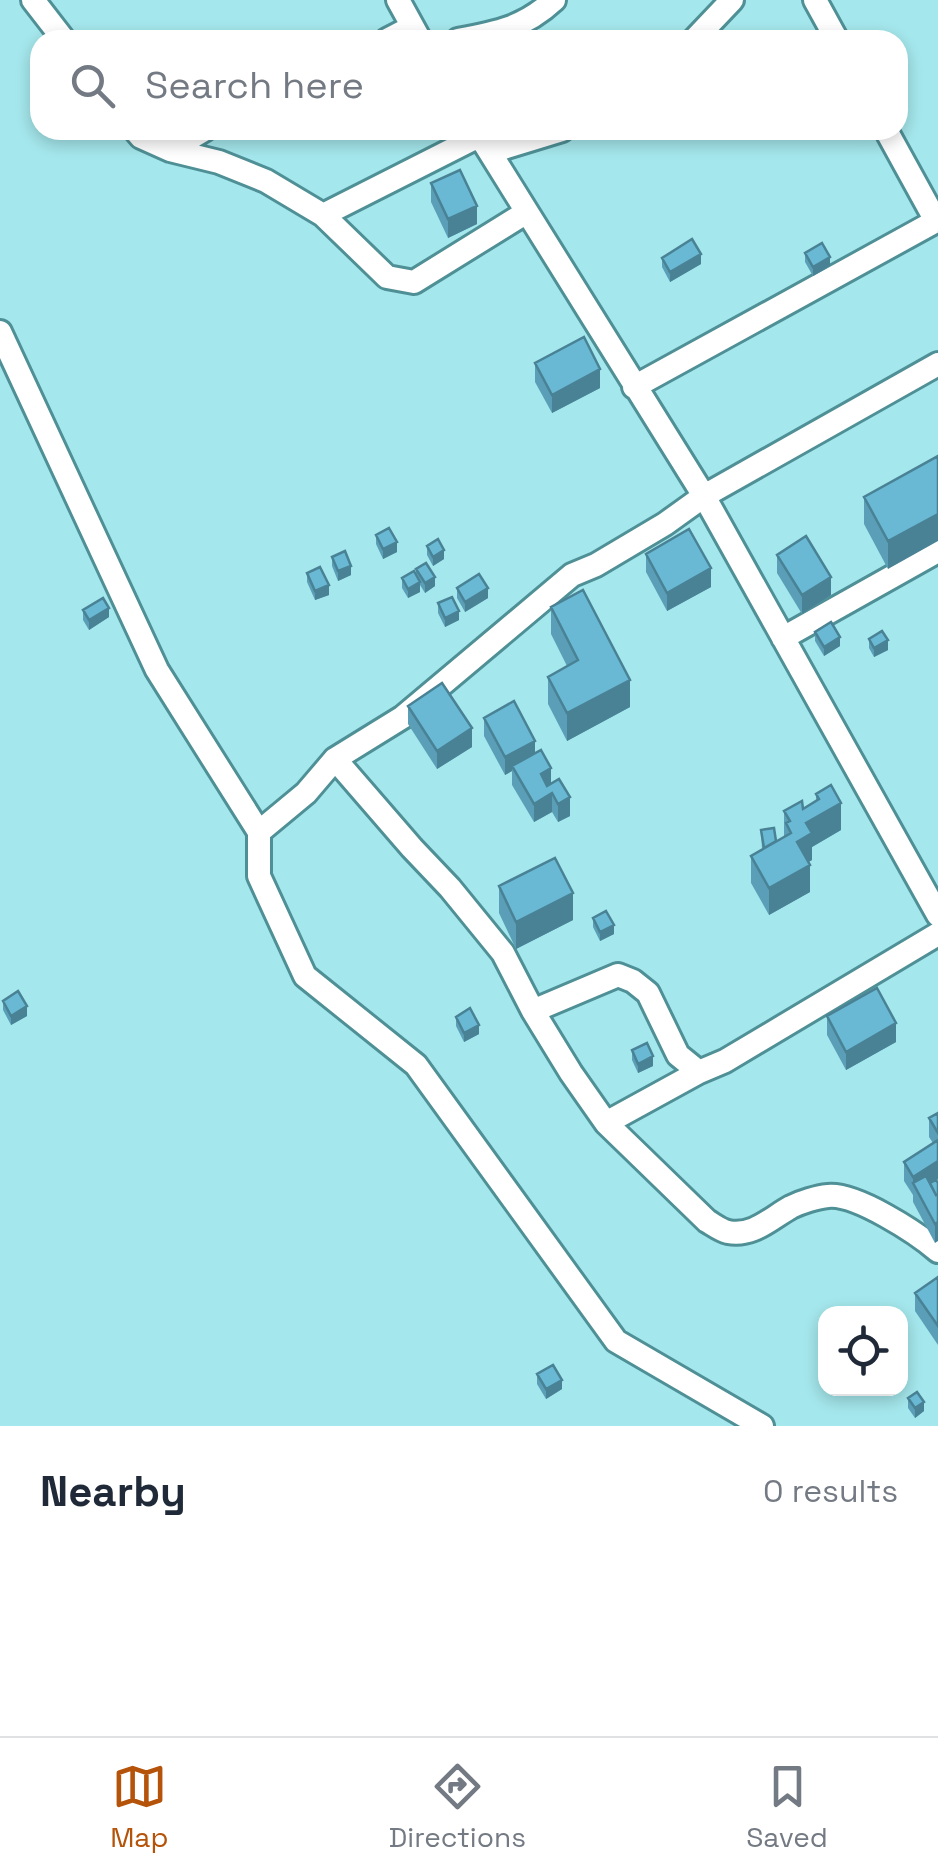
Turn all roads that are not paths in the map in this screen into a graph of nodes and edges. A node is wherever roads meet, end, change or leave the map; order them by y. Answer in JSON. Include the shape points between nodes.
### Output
{"nodes":[{"id":1,"x":32,"y":0,"type":"edge"},
{"id":2,"x":398,"y":0,"type":"edge"},
{"id":3,"x":554,"y":0,"type":"edge"},
{"id":4,"x":732,"y":0,"type":"edge"},
{"id":5,"x":814,"y":0,"type":"edge"},
{"id":6,"x":56,"y":30,"type":"edge"},
{"id":7,"x":414,"y":30,"type":"edge"},
{"id":8,"x":506,"y":30,"type":"edge"},
{"id":9,"x":704,"y":30,"type":"edge"},
{"id":10,"x":830,"y":30,"type":"edge"},
{"id":11,"x":149,"y":140,"type":"edge"},
{"id":12,"x":187,"y":140,"type":"edge"},
{"id":13,"x":480,"y":140,"type":"edge"},
{"id":14,"x":483,"y":140,"type":"edge"},
{"id":15,"x":892,"y":140,"type":"edge"},
{"id":16,"x":170,"y":150,"type":"junction"},
{"id":17,"x":526,"y":212,"type":"junction"},
{"id":18,"x":322,"y":215,"type":"junction"},
{"id":19,"x":937,"y":221,"type":"edge"},
{"id":20,"x":0,"y":332,"type":"edge"},
{"id":21,"x":938,"y":364,"type":"edge"},
{"id":22,"x":634,"y":387,"type":"junction"},
{"id":23,"x":704,"y":496,"type":"junction"},
{"id":24,"x":938,"y":551,"type":"edge"},
{"id":25,"x":783,"y":638,"type":"junction"},
{"id":26,"x":335,"y":759,"type":"junction"},
{"id":27,"x":259,"y":832,"type":"junction"},
{"id":28,"x":937,"y":909,"type":"edge"},
{"id":29,"x":938,"y":934,"type":"edge"},
{"id":30,"x":532,"y":1011,"type":"junction"},
{"id":31,"x":699,"y":1072,"type":"junction"},
{"id":32,"x":606,"y":1123,"type":"junction"},
{"id":33,"x":938,"y":1251,"type":"edge"},
{"id":34,"x":762,"y":1426,"type":"edge"}],
"edges":[{"from":1,"to":6,"type":"street"},
{"from":2,"to":7,"type":"street"},
{"from":3,"to":8,"type":"street"},
{"from":4,"to":9,"type":"street"},
{"from":5,"to":10,"type":"street"},
{"from":11,"to":16,"type":"street"},
{"from":12,"to":16,"type":"street"},
{"from":13,"to":18,"type":"street"},
{"from":14,"to":17,"type":"street"},
{"from":15,"to":19,"type":"street"},
{"from":16,"to":18,"type":"street","via":[[266,181]]},
{"from":17,"to":18,"type":"street","via":[[414,282],[387,277]]},
{"from":17,"to":22,"type":"street"},
{"from":19,"to":22,"type":"street"},
{"from":20,"to":27,"type":"street","via":[[157,670]]},
{"from":21,"to":23,"type":"street"},
{"from":22,"to":23,"type":"street"},
{"from":23,"to":25,"type":"street"},
{"from":23,"to":26,"type":"street","via":[[572,575],[403,717]]},
{"from":24,"to":25,"type":"street"},
{"from":25,"to":28,"type":"street"},
{"from":26,"to":27,"type":"street"},
{"from":26,"to":30,"type":"street","via":[[503,952]]},
{"from":27,"to":34,"type":"street","via":[[259,876],[305,976],[416,1064],[616,1342]]},
{"from":29,"to":31,"type":"street"},
{"from":30,"to":31,"type":"street","via":[[618,975],[633,980],[648,993],[678,1056]]},
{"from":30,"to":32,"type":"street"},
{"from":31,"to":32,"type":"street"},
{"from":32,"to":33,"type":"street","via":[[725,1231],[763,1226],[794,1206],[831,1195],[861,1203]]}]}
